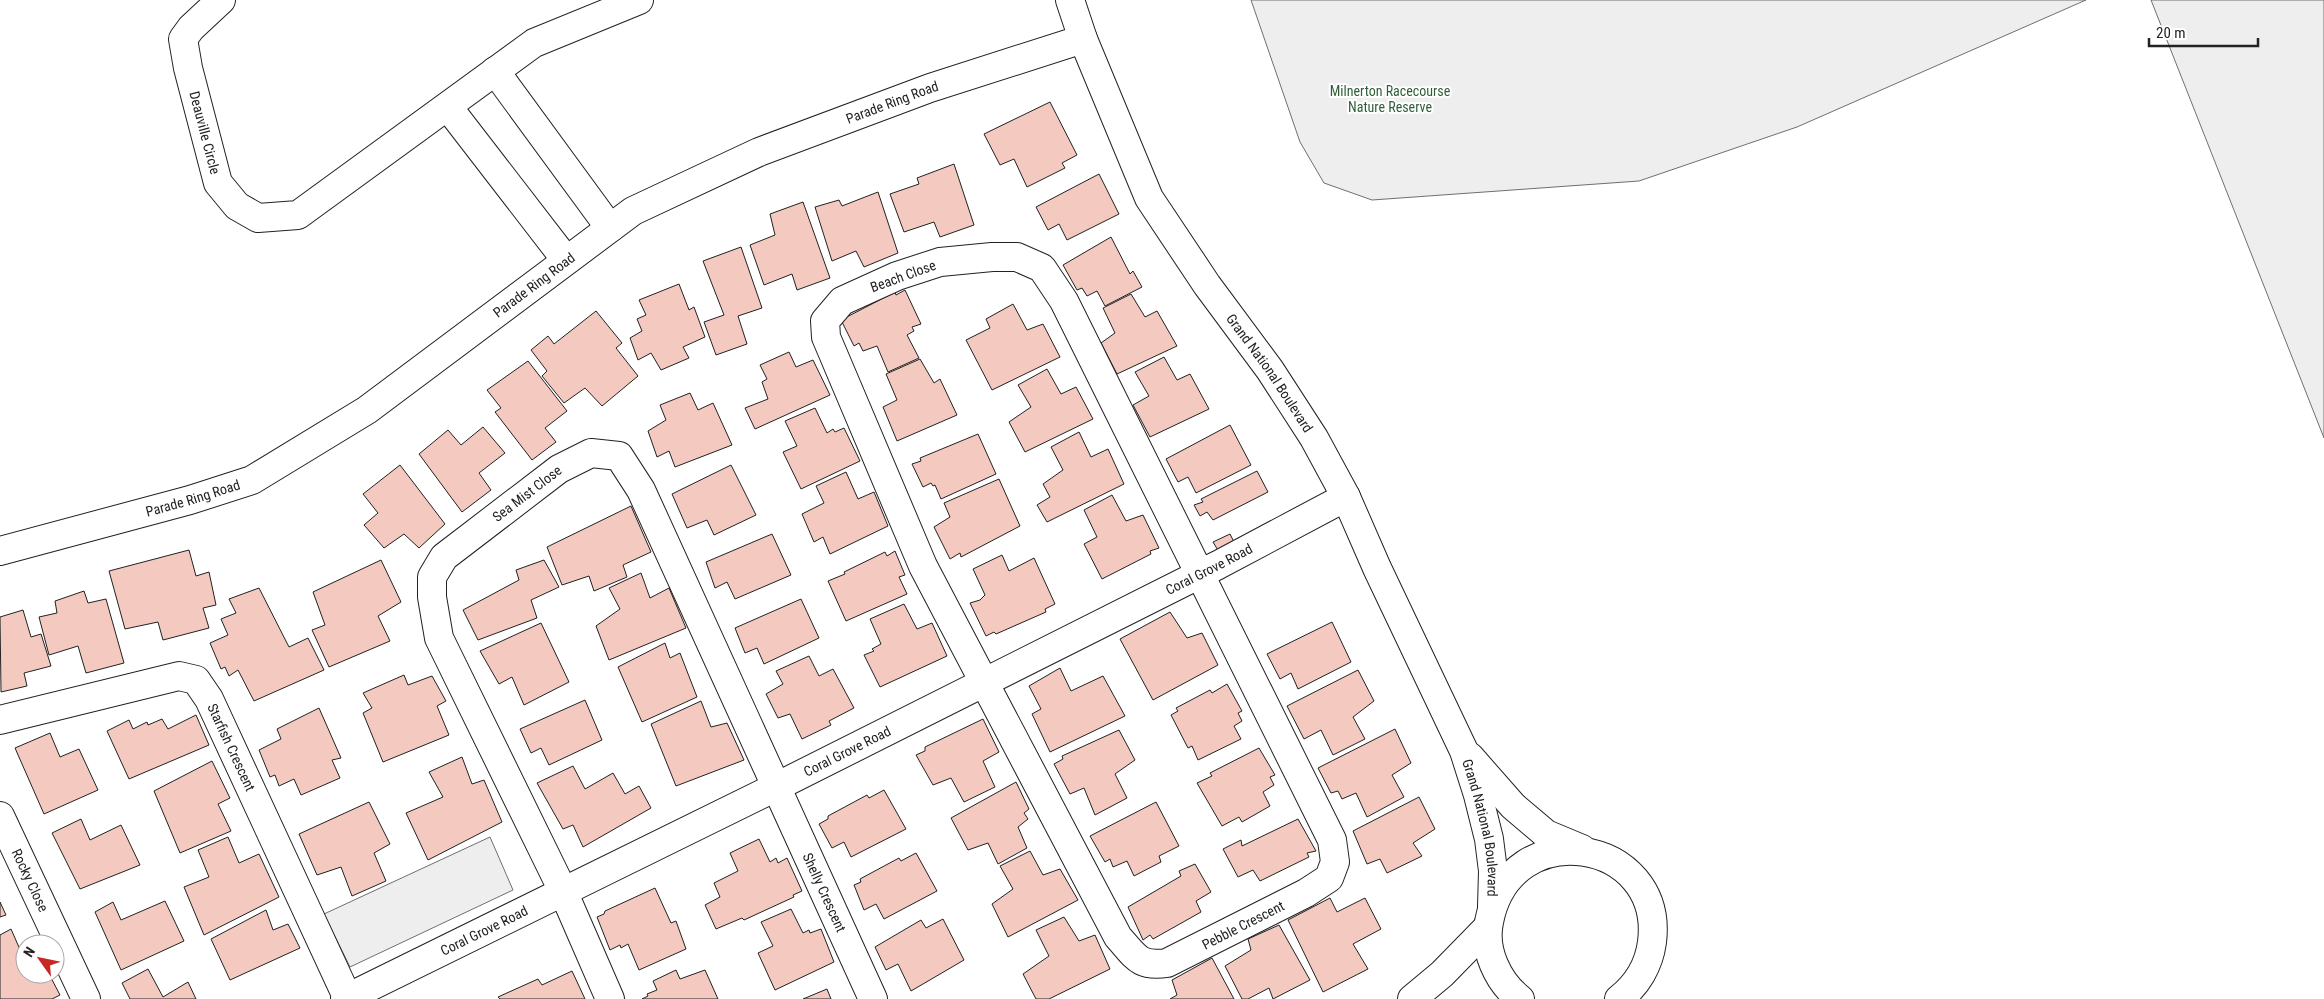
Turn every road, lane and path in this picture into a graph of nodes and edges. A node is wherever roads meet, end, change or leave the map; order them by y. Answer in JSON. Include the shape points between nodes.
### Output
{"nodes":[{"id":1,"x":221,"y":0,"type":"edge"},
{"id":2,"x":639,"y":0,"type":"edge"},
{"id":3,"x":1070,"y":0,"type":"edge"},
{"id":4,"x":1083,"y":39,"type":"junction"},
{"id":5,"x":496,"y":71,"type":"junction"},
{"id":6,"x":448,"y":107,"type":"junction"},
{"id":7,"x":610,"y":228,"type":"junction"},
{"id":8,"x":566,"y":260,"type":"junction"},
{"id":9,"x":1346,"y":497,"type":"junction"},
{"id":10,"x":0,"y":551,"type":"edge"},
{"id":11,"x":1201,"y":573,"type":"junction"},
{"id":12,"x":985,"y":681,"type":"junction"},
{"id":13,"x":0,"y":720,"type":"edge"},
{"id":14,"x":1464,"y":751,"type":"junction"},
{"id":15,"x":776,"y":787,"type":"junction"},
{"id":16,"x":0,"y":816,"type":"edge"},
{"id":17,"x":1584,"y":850,"type":"junction"},
{"id":18,"x":563,"y":891,"type":"junction"},
{"id":19,"x":1490,"y":917,"type":"junction"},
{"id":20,"x":1642,"y":986,"type":"edge"},
{"id":21,"x":86,"y":999,"type":"edge"},
{"id":22,"x":347,"y":999,"type":"edge"},
{"id":23,"x":610,"y":999,"type":"edge"},
{"id":24,"x":873,"y":999,"type":"edge"},
{"id":25,"x":1412,"y":999,"type":"edge"},
{"id":26,"x":1518,"y":999,"type":"edge"},
{"id":27,"x":1618,"y":999,"type":"edge"}],
"edges":[{"from":1,"to":6,"type":"street","name":"Deauville Circle","via":[[183,39],[218,184],[237,206],[258,218],[298,215]]},
{"from":2,"to":5,"type":"street","name":"Deauville Circle","via":[[534,43]]},
{"from":3,"to":4,"type":"street","name":"Grand National Boulevard"},
{"from":4,"to":7,"type":"street","name":"Parade Ring Road","via":[[930,88],[759,152],[642,207]]},
{"from":4,"to":9,"type":"street","name":"Grand National Boulevard","via":[[1149,198],[1207,285],[1270,370],[1314,438]]},
{"from":5,"to":6,"type":"street","name":"Deauville Circle"},
{"from":5,"to":7,"type":"street"},
{"from":6,"to":8,"type":"street"},
{"from":7,"to":8,"type":"street","name":"Parade Ring Road"},
{"from":8,"to":10,"type":"street","name":"Parade Ring Road","via":[[367,410],[252,480]]},
{"from":9,"to":11,"type":"street","name":"Coral Grove Road"},
{"from":9,"to":14,"type":"street","name":"Grand National Boulevard"},
{"from":11,"to":12,"type":"street","name":"Coral Grove Road"},
{"from":11,"to":12,"type":"street","name":"Pebble Crescent","via":[[1332,840],[1334,862],[1329,878],[1167,964],[1149,966],[1136,958],[1118,937]]},
{"from":11,"to":12,"type":"street","name":"Beach Close","via":[[1064,301],[1042,268],[1016,257],[940,262],[898,276],[842,301],[825,322],[826,337],[923,566]]},
{"from":12,"to":15,"type":"street","name":"Coral Grove Road"},
{"from":13,"to":22,"type":"street","name":"Starfish Crescent","via":[[179,676],[196,680],[209,699]]},
{"from":14,"to":17,"type":"street","name":"Grand National Boulevard","via":[[1513,806],[1546,834]]},
{"from":14,"to":19,"type":"street","name":"Grand National Boulevard","via":[[1489,839],[1493,870]]},
{"from":15,"to":18,"type":"street","name":"Coral Grove Road"},
{"from":15,"to":18,"type":"street","name":"Sea Mist Close","via":[[641,490],[619,456],[591,453],[559,469],[444,557],[432,577],[439,638]]},
{"from":15,"to":24,"type":"street","name":"Shelly Crescent"},
{"from":16,"to":21,"type":"street","name":"Rocky Close"},
{"from":17,"to":19,"type":"street","via":[[1561,850],[1538,856],[1518,868],[1502,886]]},
{"from":17,"to":20,"type":"street","name":"Grand National Boulevard","via":[[1606,857],[1625,870],[1640,886],[1649,907],[1654,930]]},
{"from":18,"to":22,"type":"street","name":"Coral Grove Road"},
{"from":18,"to":23,"type":"street"},
{"from":19,"to":25,"type":"street","via":[[1442,974]]},
{"from":19,"to":26,"type":"street","name":"Grand National Boulevard","via":[[1488,947],[1495,967]]},
{"from":20,"to":27,"type":"street","name":"Grand National Boulevard"}]}
